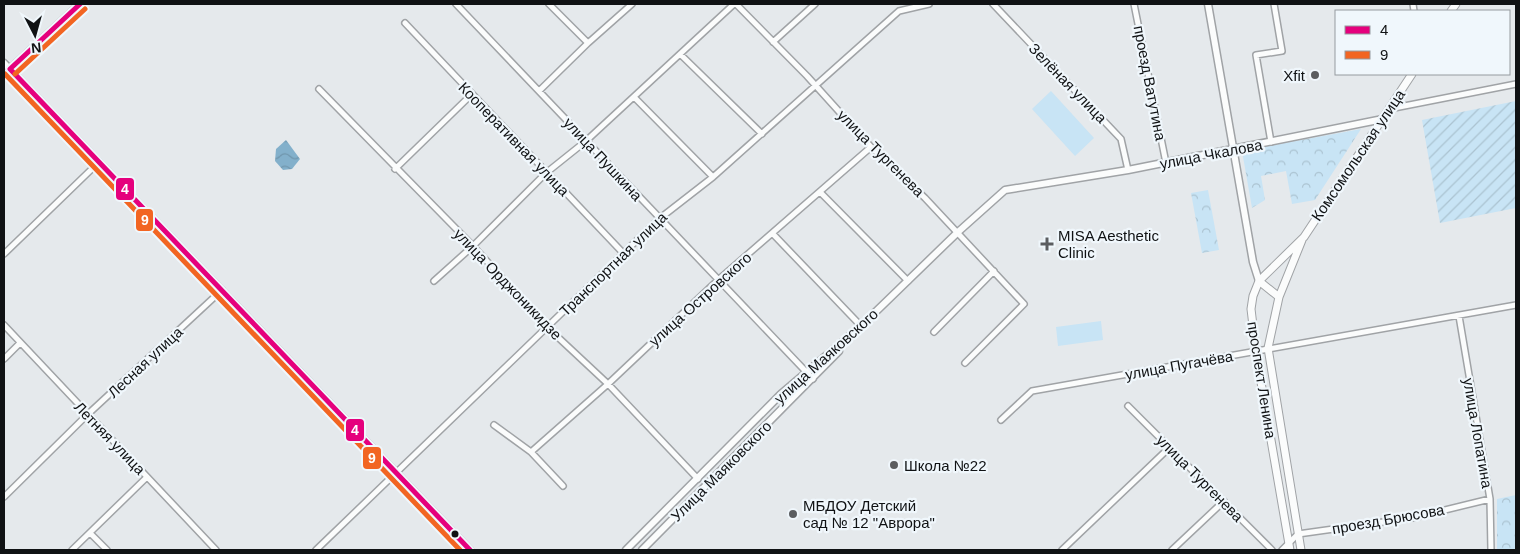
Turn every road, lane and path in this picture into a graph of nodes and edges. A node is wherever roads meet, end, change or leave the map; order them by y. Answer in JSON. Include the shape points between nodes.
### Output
{"nodes":[{"id":1,"x":80,"y":4,"type":"edge"},
{"id":2,"x":456,"y":4,"type":"edge"},
{"id":3,"x":549,"y":4,"type":"edge"},
{"id":4,"x":632,"y":4,"type":"edge"},
{"id":5,"x":735,"y":4,"type":"edge"},
{"id":6,"x":815,"y":4,"type":"edge"},
{"id":7,"x":929,"y":4,"type":"edge"},
{"id":8,"x":993,"y":4,"type":"edge"},
{"id":9,"x":1134,"y":4,"type":"edge"},
{"id":10,"x":1208,"y":4,"type":"edge"},
{"id":11,"x":1274,"y":4,"type":"edge"},
{"id":12,"x":405,"y":23,"type":"dead end"},
{"id":13,"x":588,"y":42,"type":"junction"},
{"id":14,"x":774,"y":42,"type":"junction"},
{"id":15,"x":680,"y":54,"type":"junction"},
{"id":16,"x":4,"y":63,"type":"edge"},
{"id":17,"x":10,"y":69,"type":"junction"},
{"id":18,"x":4,"y":75,"type":"edge"},
{"id":19,"x":1411,"y":75,"type":"edge"},
{"id":20,"x":1516,"y":84,"type":"edge"},
{"id":21,"x":816,"y":86,"type":"junction"},
{"id":22,"x":318,"y":89,"type":"dead end"},
{"id":23,"x":540,"y":91,"type":"junction"},
{"id":24,"x":471,"y":95,"type":"junction"},
{"id":25,"x":634,"y":97,"type":"junction"},
{"id":26,"x":1389,"y":109,"type":"junction"},
{"id":27,"x":1383,"y":119,"type":"junction"},
{"id":28,"x":762,"y":134,"type":"junction"},
{"id":29,"x":586,"y":141,"type":"junction"},
{"id":30,"x":1271,"y":142,"type":"junction"},
{"id":31,"x":871,"y":148,"type":"junction"},
{"id":32,"x":1234,"y":150,"type":"junction"},
{"id":33,"x":99,"y":162,"type":"junction"},
{"id":34,"x":1166,"y":163,"type":"junction"},
{"id":35,"x":395,"y":168,"type":"junction"},
{"id":36,"x":1128,"y":170,"type":"junction"},
{"id":37,"x":546,"y":173,"type":"junction"},
{"id":38,"x":712,"y":177,"type":"junction"},
{"id":39,"x":1040,"y":185,"type":"joint"},
{"id":40,"x":820,"y":192,"type":"junction"},
{"id":41,"x":659,"y":219,"type":"junction"},
{"id":42,"x":958,"y":232,"type":"junction"},
{"id":43,"x":773,"y":234,"type":"junction"},
{"id":44,"x":1304,"y":237,"type":"junction"},
{"id":45,"x":473,"y":246,"type":"junction"},
{"id":46,"x":4,"y":254,"type":"edge"},
{"id":47,"x":624,"y":254,"type":"junction"},
{"id":48,"x":994,"y":271,"type":"junction"},
{"id":49,"x":434,"y":281,"type":"dead end"},
{"id":50,"x":717,"y":281,"type":"junction"},
{"id":51,"x":908,"y":281,"type":"junction"},
{"id":52,"x":1259,"y":282,"type":"junction"},
{"id":53,"x":222,"y":290,"type":"junction"},
{"id":54,"x":1280,"y":297,"type":"junction"},
{"id":55,"x":1516,"y":305,"type":"edge"},
{"id":56,"x":1459,"y":316,"type":"junction"},
{"id":57,"x":4,"y":325,"type":"edge"},
{"id":58,"x":861,"y":326,"type":"junction"},
{"id":59,"x":547,"y":327,"type":"junction"},
{"id":60,"x":934,"y":332,"type":"dead end"},
{"id":61,"x":20,"y":342,"type":"junction"},
{"id":62,"x":1268,"y":348,"type":"junction"},
{"id":63,"x":1256,"y":352,"type":"junction"},
{"id":64,"x":4,"y":359,"type":"edge"},
{"id":65,"x":965,"y":362,"type":"dead end"},
{"id":66,"x":808,"y":373,"type":"junction"},
{"id":67,"x":813,"y":379,"type":"junction"},
{"id":68,"x":608,"y":384,"type":"junction"},
{"id":69,"x":1128,"y":406,"type":"dead end"},
{"id":70,"x":88,"y":415,"type":"junction"},
{"id":71,"x":1001,"y":420,"type":"dead end"},
{"id":72,"x":494,"y":425,"type":"dead end"},
{"id":73,"x":1169,"y":448,"type":"junction"},
{"id":74,"x":531,"y":452,"type":"junction"},
{"id":75,"x":398,"y":473,"type":"junction"},
{"id":76,"x":148,"y":477,"type":"junction"},
{"id":77,"x":698,"y":479,"type":"junction"},
{"id":78,"x":563,"y":486,"type":"dead end"},
{"id":79,"x":4,"y":497,"type":"edge"},
{"id":80,"x":1490,"y":499,"type":"junction"},
{"id":81,"x":1224,"y":500,"type":"junction"},
{"id":82,"x":90,"y":533,"type":"junction"},
{"id":83,"x":1298,"y":534,"type":"junction"},
{"id":84,"x":1289,"y":547,"type":"edge"},
{"id":85,"x":72,"y":550,"type":"edge"},
{"id":86,"x":107,"y":550,"type":"edge"},
{"id":87,"x":216,"y":550,"type":"edge"},
{"id":88,"x":316,"y":550,"type":"edge"},
{"id":89,"x":470,"y":550,"type":"edge"},
{"id":90,"x":626,"y":550,"type":"edge"},
{"id":91,"x":642,"y":550,"type":"edge"},
{"id":92,"x":1062,"y":550,"type":"edge"},
{"id":93,"x":1172,"y":550,"type":"edge"},
{"id":94,"x":1272,"y":550,"type":"edge"},
{"id":95,"x":1282,"y":550,"type":"edge"},
{"id":96,"x":1301,"y":550,"type":"edge"},
{"id":97,"x":1491,"y":550,"type":"edge"}],
"edges":[{"from":1,"to":17,"type":"street"},
{"from":2,"to":23,"type":"street","name":"улица Пушкина"},
{"from":3,"to":13,"type":"street"},
{"from":4,"to":13,"type":"street"},
{"from":5,"to":14,"type":"street","name":"улица Тургенева"},
{"from":5,"to":15,"type":"street"},
{"from":6,"to":14,"type":"street"},
{"from":7,"to":21,"type":"street","name":"Транспортная улица","via":[[899,11]]},
{"from":8,"to":36,"type":"street","name":"Зелёная улица","via":[[1121,139]]},
{"from":9,"to":34,"type":"street","name":"проезд Ватутина"},
{"from":10,"to":32,"type":"street"},
{"from":11,"to":30,"type":"street","via":[[1282,51],[1256,55]]},
{"from":12,"to":24,"type":"street","name":"Кооперативная улица"},
{"from":13,"to":23,"type":"street"},
{"from":14,"to":21,"type":"street","name":"улица Тургенева"},
{"from":15,"to":25,"type":"street"},
{"from":15,"to":28,"type":"street"},
{"from":16,"to":17,"type":"street"},
{"from":17,"to":18,"type":"street"},
{"from":17,"to":33,"type":"street"},
{"from":19,"to":26,"type":"main road","name":"Комсомольская улица"},
{"from":20,"to":26,"type":"street"},
{"from":21,"to":28,"type":"street","name":"Транспортная улица"},
{"from":21,"to":31,"type":"street","name":"улица Тургенева"},
{"from":22,"to":35,"type":"street","name":"улица Орджоникидзе"},
{"from":23,"to":29,"type":"street","name":"улица Пушкина"},
{"from":24,"to":35,"type":"street"},
{"from":24,"to":37,"type":"street","name":"Кооперативная улица"},
{"from":25,"to":29,"type":"street"},
{"from":25,"to":38,"type":"street"},
{"from":26,"to":27,"type":"main road","name":"Комсомольская улица"},
{"from":27,"to":30,"type":"street","name":"улица Чкалова"},
{"from":27,"to":44,"type":"main road","name":"Комсомольская улица"},
{"from":28,"to":38,"type":"street","name":"Транспортная улица"},
{"from":29,"to":37,"type":"street"},
{"from":29,"to":41,"type":"street","name":"улица Пушкина"},
{"from":30,"to":32,"type":"street","name":"улица Чкалова"},
{"from":31,"to":40,"type":"street","name":"улица Островского"},
{"from":31,"to":42,"type":"street","name":"улица Тургенева"},
{"from":32,"to":34,"type":"street","name":"улица Чкалова"},
{"from":32,"to":52,"type":"street"},
{"from":33,"to":46,"type":"street"},
{"from":33,"to":53,"type":"street"},
{"from":34,"to":36,"type":"street","name":"улица Чкалова"},
{"from":35,"to":45,"type":"street","name":"улица Орджоникидзе"},
{"from":36,"to":39,"type":"street","name":"улица Чкалова"},
{"from":37,"to":45,"type":"street"},
{"from":37,"to":47,"type":"street","name":"Кооперативная улица"},
{"from":38,"to":41,"type":"street","name":"Транспортная улица"},
{"from":39,"to":42,"type":"street","name":"улица Маяковского","via":[[1005,190]]},
{"from":40,"to":43,"type":"street","name":"улица Островского"},
{"from":40,"to":51,"type":"street"},
{"from":41,"to":47,"type":"street","name":"Транспортная улица"},
{"from":41,"to":50,"type":"street","name":"улица Пушкина"},
{"from":42,"to":48,"type":"street","name":"улица Тургенева"},
{"from":42,"to":51,"type":"street","name":"улица Маяковского"},
{"from":43,"to":50,"type":"street","name":"улица Островского"},
{"from":43,"to":58,"type":"street"},
{"from":44,"to":52,"type":"main road","name":"Комсомольская улица"},
{"from":44,"to":54,"type":"main road","name":"Комсомольская улица"},
{"from":45,"to":49,"type":"street"},
{"from":45,"to":59,"type":"street","name":"улица Орджоникидзе"},
{"from":47,"to":59,"type":"street","name":"Транспортная улица"},
{"from":48,"to":60,"type":"street"},
{"from":48,"to":65,"type":"street","name":"улица Тургенева","via":[[1024,304]]},
{"from":50,"to":66,"type":"street","name":"улица Пушкина"},
{"from":50,"to":68,"type":"street","name":"улица Островского"},
{"from":51,"to":58,"type":"street","name":"улица Маяковского"},
{"from":52,"to":54,"type":"main road"},
{"from":52,"to":63,"type":"main road","name":"проспект Ленина","via":[[1251,309]]},
{"from":53,"to":70,"type":"street","name":"Лесная улица"},
{"from":53,"to":75,"type":"street"},
{"from":54,"to":62,"type":"main road","name":"проспект Ленина"},
{"from":55,"to":56,"type":"street","name":"улица Пугачёва"},
{"from":56,"to":62,"type":"street","name":"улица Пугачёва"},
{"from":56,"to":80,"type":"street","name":"улица Лопатина"},
{"from":57,"to":61,"type":"street","name":"Летняя улица"},
{"from":58,"to":66,"type":"street","name":"улица Маяковского"},
{"from":58,"to":67,"type":"street","name":"Улица Маяковского"},
{"from":59,"to":68,"type":"street","name":"улица Орджоникидзе"},
{"from":59,"to":75,"type":"street","name":"Транспортная улица"},
{"from":61,"to":64,"type":"street"},
{"from":61,"to":70,"type":"street","name":"Летняя улица"},
{"from":62,"to":63,"type":"street","name":"улица Пугачёва"},
{"from":62,"to":83,"type":"main road","name":"проспект Ленина"},
{"from":63,"to":71,"type":"street","name":"улица Пугачёва","via":[[1032,391]]},
{"from":63,"to":84,"type":"main road","name":"проспект Ленина"},
{"from":66,"to":67,"type":"street","name":"улица Пушкина"},
{"from":66,"to":77,"type":"street","name":"улица Маяковского","via":[[781,394]]},
{"from":67,"to":91,"type":"street","name":"Улица Маяковского"},
{"from":68,"to":74,"type":"street","name":"улица Островского"},
{"from":68,"to":77,"type":"street","name":"улица Орджоникидзе"},
{"from":69,"to":73,"type":"street","name":"улица Тургенева"},
{"from":70,"to":76,"type":"street","name":"Летняя улица"},
{"from":70,"to":79,"type":"street","name":"Лесная улица"},
{"from":72,"to":74,"type":"street"},
{"from":73,"to":81,"type":"street","name":"улица Тургенева"},
{"from":73,"to":92,"type":"street"},
{"from":74,"to":78,"type":"street"},
{"from":75,"to":88,"type":"street","name":"Транспортная улица"},
{"from":75,"to":89,"type":"street"},
{"from":76,"to":82,"type":"street"},
{"from":76,"to":87,"type":"street","name":"Летняя улица"},
{"from":77,"to":90,"type":"street","name":"улица Маяковского"},
{"from":80,"to":83,"type":"street","name":"проезд Брюсова","via":[[1397,520]]},
{"from":80,"to":97,"type":"street","name":"улица Лопатина"},
{"from":81,"to":93,"type":"street"},
{"from":81,"to":94,"type":"street","name":"улица Тургенева"},
{"from":82,"to":85,"type":"street"},
{"from":82,"to":86,"type":"street"},
{"from":83,"to":84,"type":"street"},
{"from":83,"to":96,"type":"main road","name":"проспект Ленина"},
{"from":84,"to":95,"type":"street"}]}
